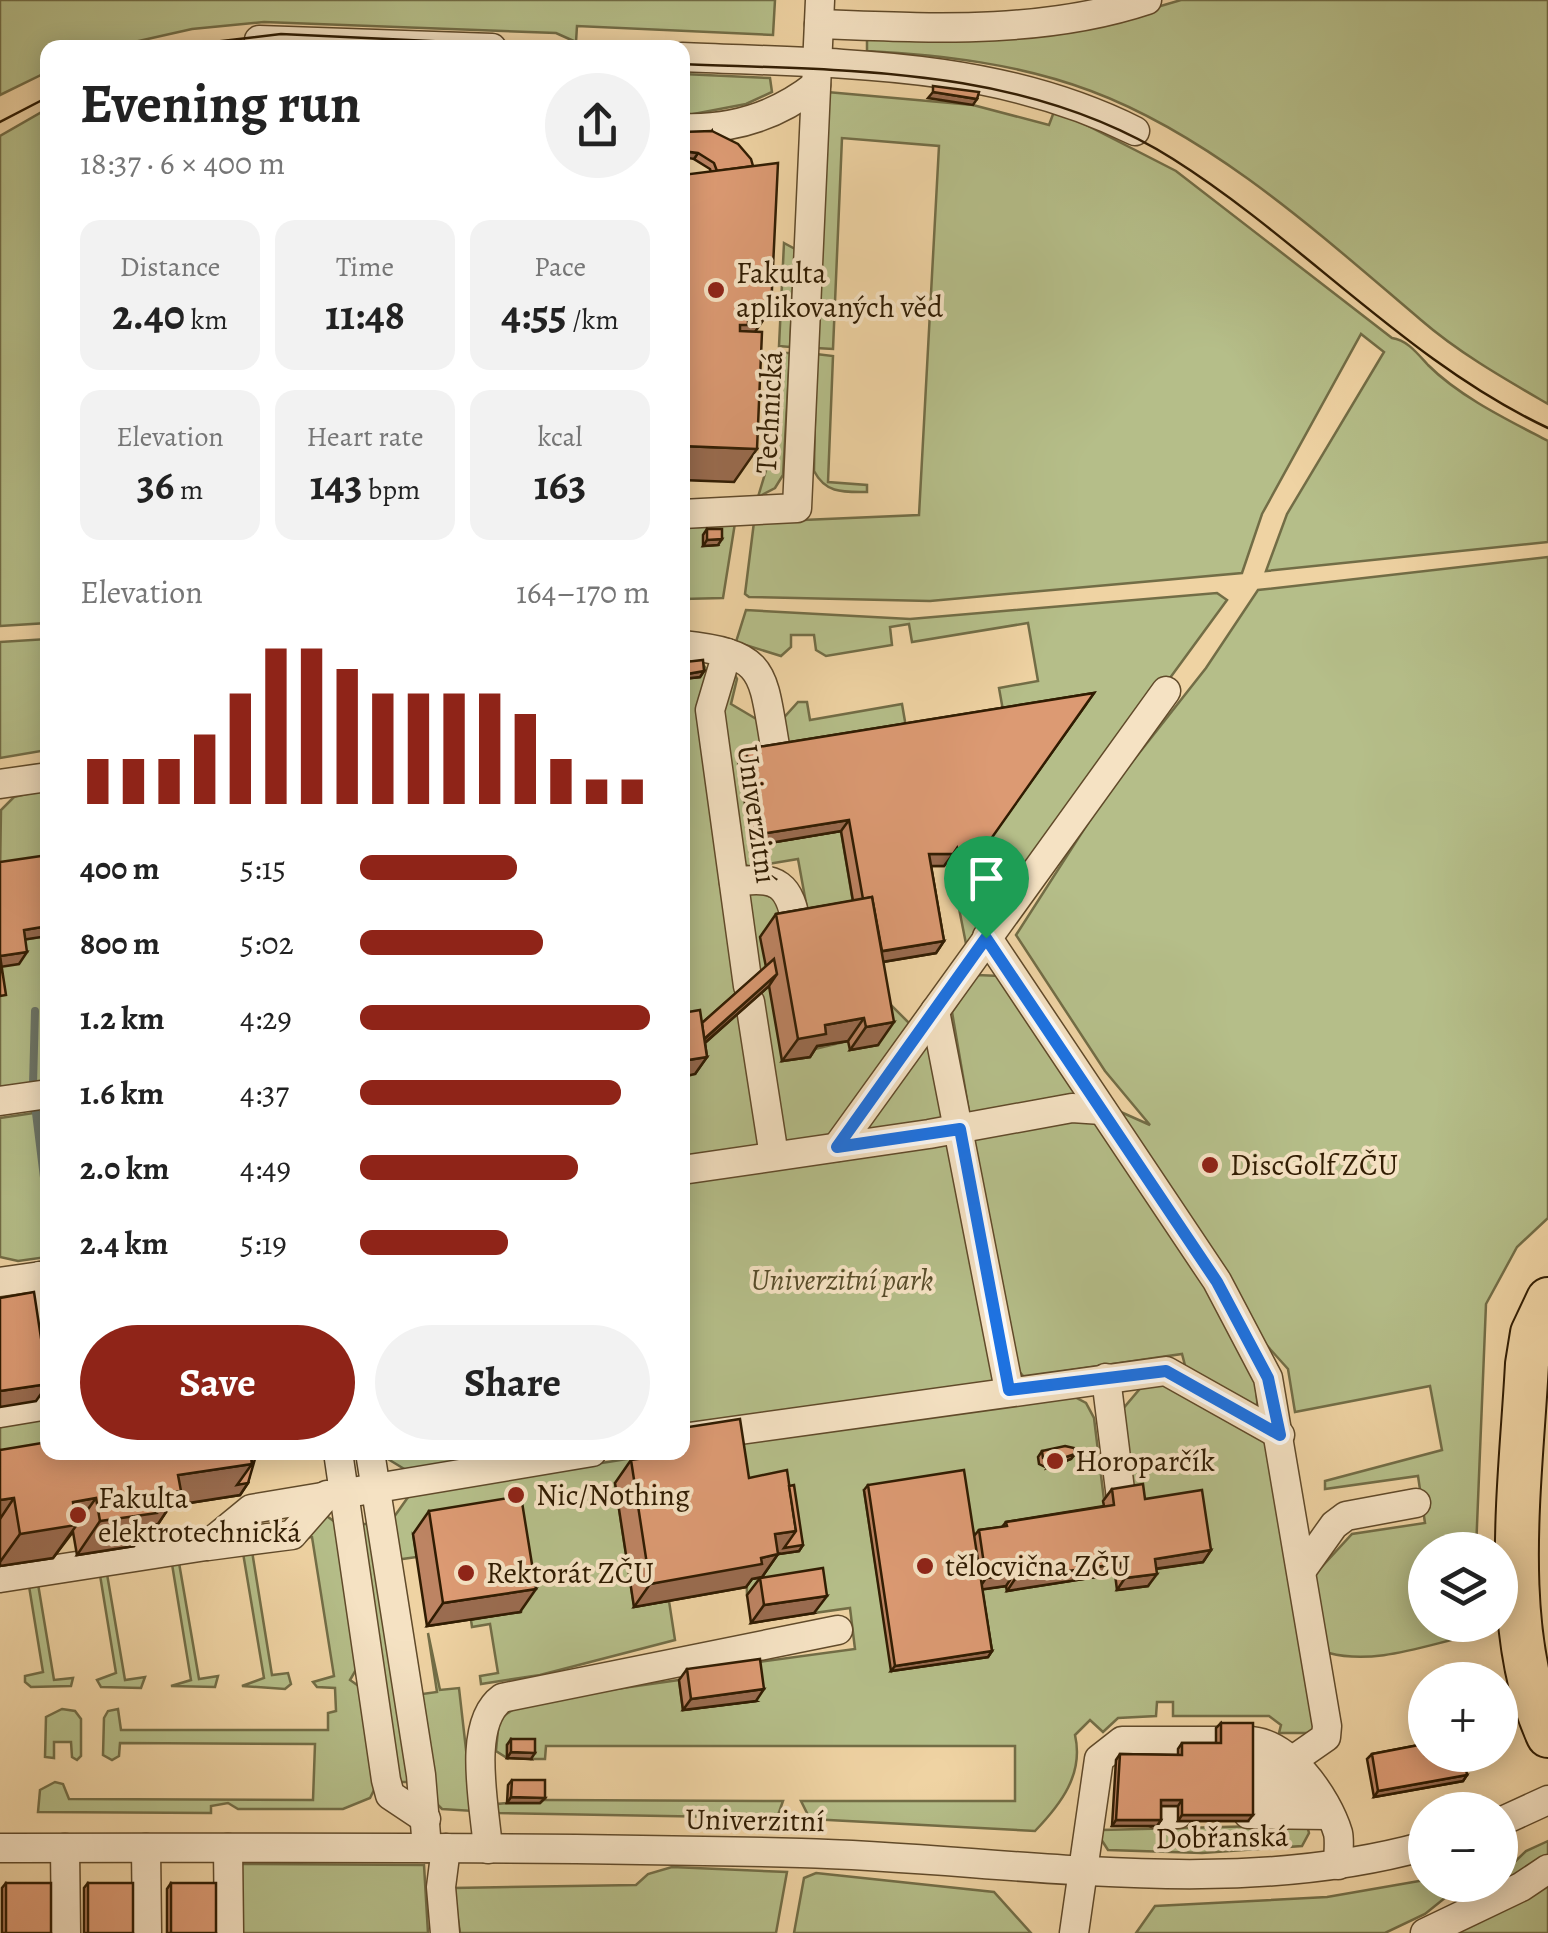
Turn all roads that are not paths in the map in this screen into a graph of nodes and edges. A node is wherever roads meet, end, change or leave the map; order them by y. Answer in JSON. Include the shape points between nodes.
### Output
{"nodes":[{"id":1,"x":1147,"y":0,"type":"edge"},
{"id":2,"x":819,"y":12,"type":"edge"},
{"id":3,"x":690,"y":58,"type":"edge"},
{"id":4,"x":816,"y":74,"type":"junction"},
{"id":5,"x":690,"y":128,"type":"edge"},
{"id":6,"x":1135,"y":132,"type":"dead end"},
{"id":7,"x":690,"y":514,"type":"edge"},
{"id":8,"x":690,"y":646,"type":"edge"},
{"id":9,"x":727,"y":652,"type":"junction"},
{"id":10,"x":1166,"y":691,"type":"dead end"},
{"id":11,"x":775,"y":746,"type":"edge"},
{"id":12,"x":40,"y":778,"type":"edge"},
{"id":13,"x":0,"y":784,"type":"edge"},
{"id":14,"x":734,"y":882,"type":"junction"},
{"id":15,"x":797,"y":928,"type":"edge"},
{"id":16,"x":986,"y":938,"type":"junction"},
{"id":17,"x":935,"y":1011,"type":"junction"},
{"id":18,"x":40,"y":1095,"type":"edge"},
{"id":19,"x":0,"y":1101,"type":"edge"},
{"id":20,"x":1102,"y":1110,"type":"junction"},
{"id":21,"x":960,"y":1129,"type":"junction"},
{"id":22,"x":837,"y":1147,"type":"junction"},
{"id":23,"x":774,"y":1156,"type":"junction"},
{"id":24,"x":690,"y":1169,"type":"edge"},
{"id":25,"x":40,"y":1276,"type":"edge"},
{"id":26,"x":0,"y":1282,"type":"edge"},
{"id":27,"x":1548,"y":1298,"type":"edge"},
{"id":28,"x":1106,"y":1378,"type":"junction"},
{"id":29,"x":1009,"y":1390,"type":"junction"},
{"id":30,"x":40,"y":1406,"type":"edge"},
{"id":31,"x":0,"y":1413,"type":"edge"},
{"id":32,"x":1280,"y":1435,"type":"junction"},
{"id":33,"x":690,"y":1437,"type":"edge"},
{"id":34,"x":337,"y":1460,"type":"edge"},
{"id":35,"x":371,"y":1460,"type":"edge"},
{"id":36,"x":544,"y":1460,"type":"edge"},
{"id":37,"x":376,"y":1488,"type":"junction"},
{"id":38,"x":334,"y":1494,"type":"junction"},
{"id":39,"x":1121,"y":1498,"type":"edge"},
{"id":40,"x":1416,"y":1503,"type":"dead end"},
{"id":41,"x":1302,"y":1570,"type":"junction"},
{"id":42,"x":0,"y":1578,"type":"edge"},
{"id":43,"x":838,"y":1630,"type":"dead end"},
{"id":44,"x":1548,"y":1736,"type":"edge"},
{"id":45,"x":1200,"y":1744,"type":"edge"},
{"id":46,"x":1309,"y":1784,"type":"junction"},
{"id":47,"x":1548,"y":1800,"type":"edge"},
{"id":48,"x":1518,"y":1814,"type":"edge"},
{"id":49,"x":426,"y":1818,"type":"junction"},
{"id":50,"x":0,"y":1848,"type":"edge"},
{"id":51,"x":65,"y":1848,"type":"junction"},
{"id":52,"x":146,"y":1848,"type":"junction"},
{"id":53,"x":228,"y":1848,"type":"junction"},
{"id":54,"x":436,"y":1848,"type":"junction"},
{"id":55,"x":488,"y":1849,"type":"junction"},
{"id":56,"x":1408,"y":1850,"type":"edge"},
{"id":57,"x":1338,"y":1864,"type":"junction"},
{"id":58,"x":1548,"y":1869,"type":"edge"},
{"id":59,"x":1080,"y":1870,"type":"junction"},
{"id":60,"x":66,"y":1933,"type":"edge"},
{"id":61,"x":147,"y":1933,"type":"edge"},
{"id":62,"x":229,"y":1933,"type":"edge"},
{"id":63,"x":445,"y":1933,"type":"edge"},
{"id":64,"x":1074,"y":1933,"type":"edge"},
{"id":65,"x":1425,"y":1933,"type":"edge"}],
"edges":[{"from":1,"to":2,"type":"street","via":[[1082,16],[961,28]]},
{"from":2,"to":4,"type":"street","name":"Technická"},
{"from":3,"to":4,"type":"street"},
{"from":4,"to":5,"type":"street","via":[[774,113]]},
{"from":4,"to":6,"type":"street","via":[[930,70],[1011,83]]},
{"from":4,"to":7,"type":"street","name":"Technická","via":[[797,508]]},
{"from":8,"to":9,"type":"street","name":"Univerzitní"},
{"from":9,"to":11,"type":"street","name":"Univerzitní","via":[[755,667],[768,687]]},
{"from":9,"to":14,"type":"street","name":"Univerzitní","via":[[710,710]]},
{"from":10,"to":16,"type":"street"},
{"from":12,"to":13,"type":"street"},
{"from":14,"to":15,"type":"street","via":[[757,878],[778,884],[793,903]]},
{"from":14,"to":23,"type":"street","name":"Univerzitní"},
{"from":16,"to":17,"type":"street"},
{"from":16,"to":20,"type":"street"},
{"from":17,"to":21,"type":"street"},
{"from":17,"to":22,"type":"street"},
{"from":18,"to":19,"type":"street"},
{"from":20,"to":21,"type":"street","via":[[1072,1108]]},
{"from":20,"to":32,"type":"street","via":[[1217,1282],[1268,1378]]},
{"from":21,"to":22,"type":"street"},
{"from":21,"to":29,"type":"street"},
{"from":22,"to":23,"type":"street"},
{"from":23,"to":24,"type":"street"},
{"from":25,"to":26,"type":"street"},
{"from":27,"to":44,"type":"highway","via":[[1527,1364],[1518,1615],[1522,1662]]},
{"from":28,"to":29,"type":"street"},
{"from":28,"to":32,"type":"street","via":[[1166,1371]]},
{"from":28,"to":39,"type":"street"},
{"from":29,"to":33,"type":"street"},
{"from":30,"to":31,"type":"street"},
{"from":32,"to":41,"type":"street"},
{"from":34,"to":38,"type":"street"},
{"from":35,"to":37,"type":"street"},
{"from":36,"to":37,"type":"street"},
{"from":37,"to":38,"type":"street"},
{"from":37,"to":49,"type":"street"},
{"from":38,"to":42,"type":"street","via":[[292,1535]]},
{"from":38,"to":49,"type":"street","via":[[390,1795]]},
{"from":40,"to":41,"type":"street","via":[[1346,1516]]},
{"from":41,"to":46,"type":"street","via":[[1327,1726]]},
{"from":43,"to":55,"type":"street","via":[[502,1698],[487,1712],[481,1736]]},
{"from":45,"to":59,"type":"street","via":[[1122,1740],[1108,1748],[1099,1758],[1100,1814]]},
{"from":46,"to":46,"type":"street","via":[[1248,1779]]},
{"from":46,"to":57,"type":"street","via":[[1338,1835]]},
{"from":47,"to":48,"type":"street"},
{"from":49,"to":54,"type":"street"},
{"from":50,"to":51,"type":"street","name":"Univerzitní"},
{"from":51,"to":52,"type":"street","name":"Univerzitní"},
{"from":51,"to":60,"type":"street"},
{"from":52,"to":53,"type":"street","name":"Univerzitní"},
{"from":52,"to":61,"type":"street"},
{"from":53,"to":54,"type":"street","name":"Univerzitní"},
{"from":53,"to":62,"type":"street"},
{"from":54,"to":55,"type":"street","name":"Univerzitní"},
{"from":54,"to":63,"type":"street"},
{"from":55,"to":59,"type":"street","name":"Univerzitní","via":[[840,1854]]},
{"from":56,"to":57,"type":"street","name":"Dobřanská"},
{"from":57,"to":59,"type":"street","name":"Dobřanská","via":[[1234,1872]]},
{"from":58,"to":65,"type":"street"},
{"from":59,"to":64,"type":"street"}]}
